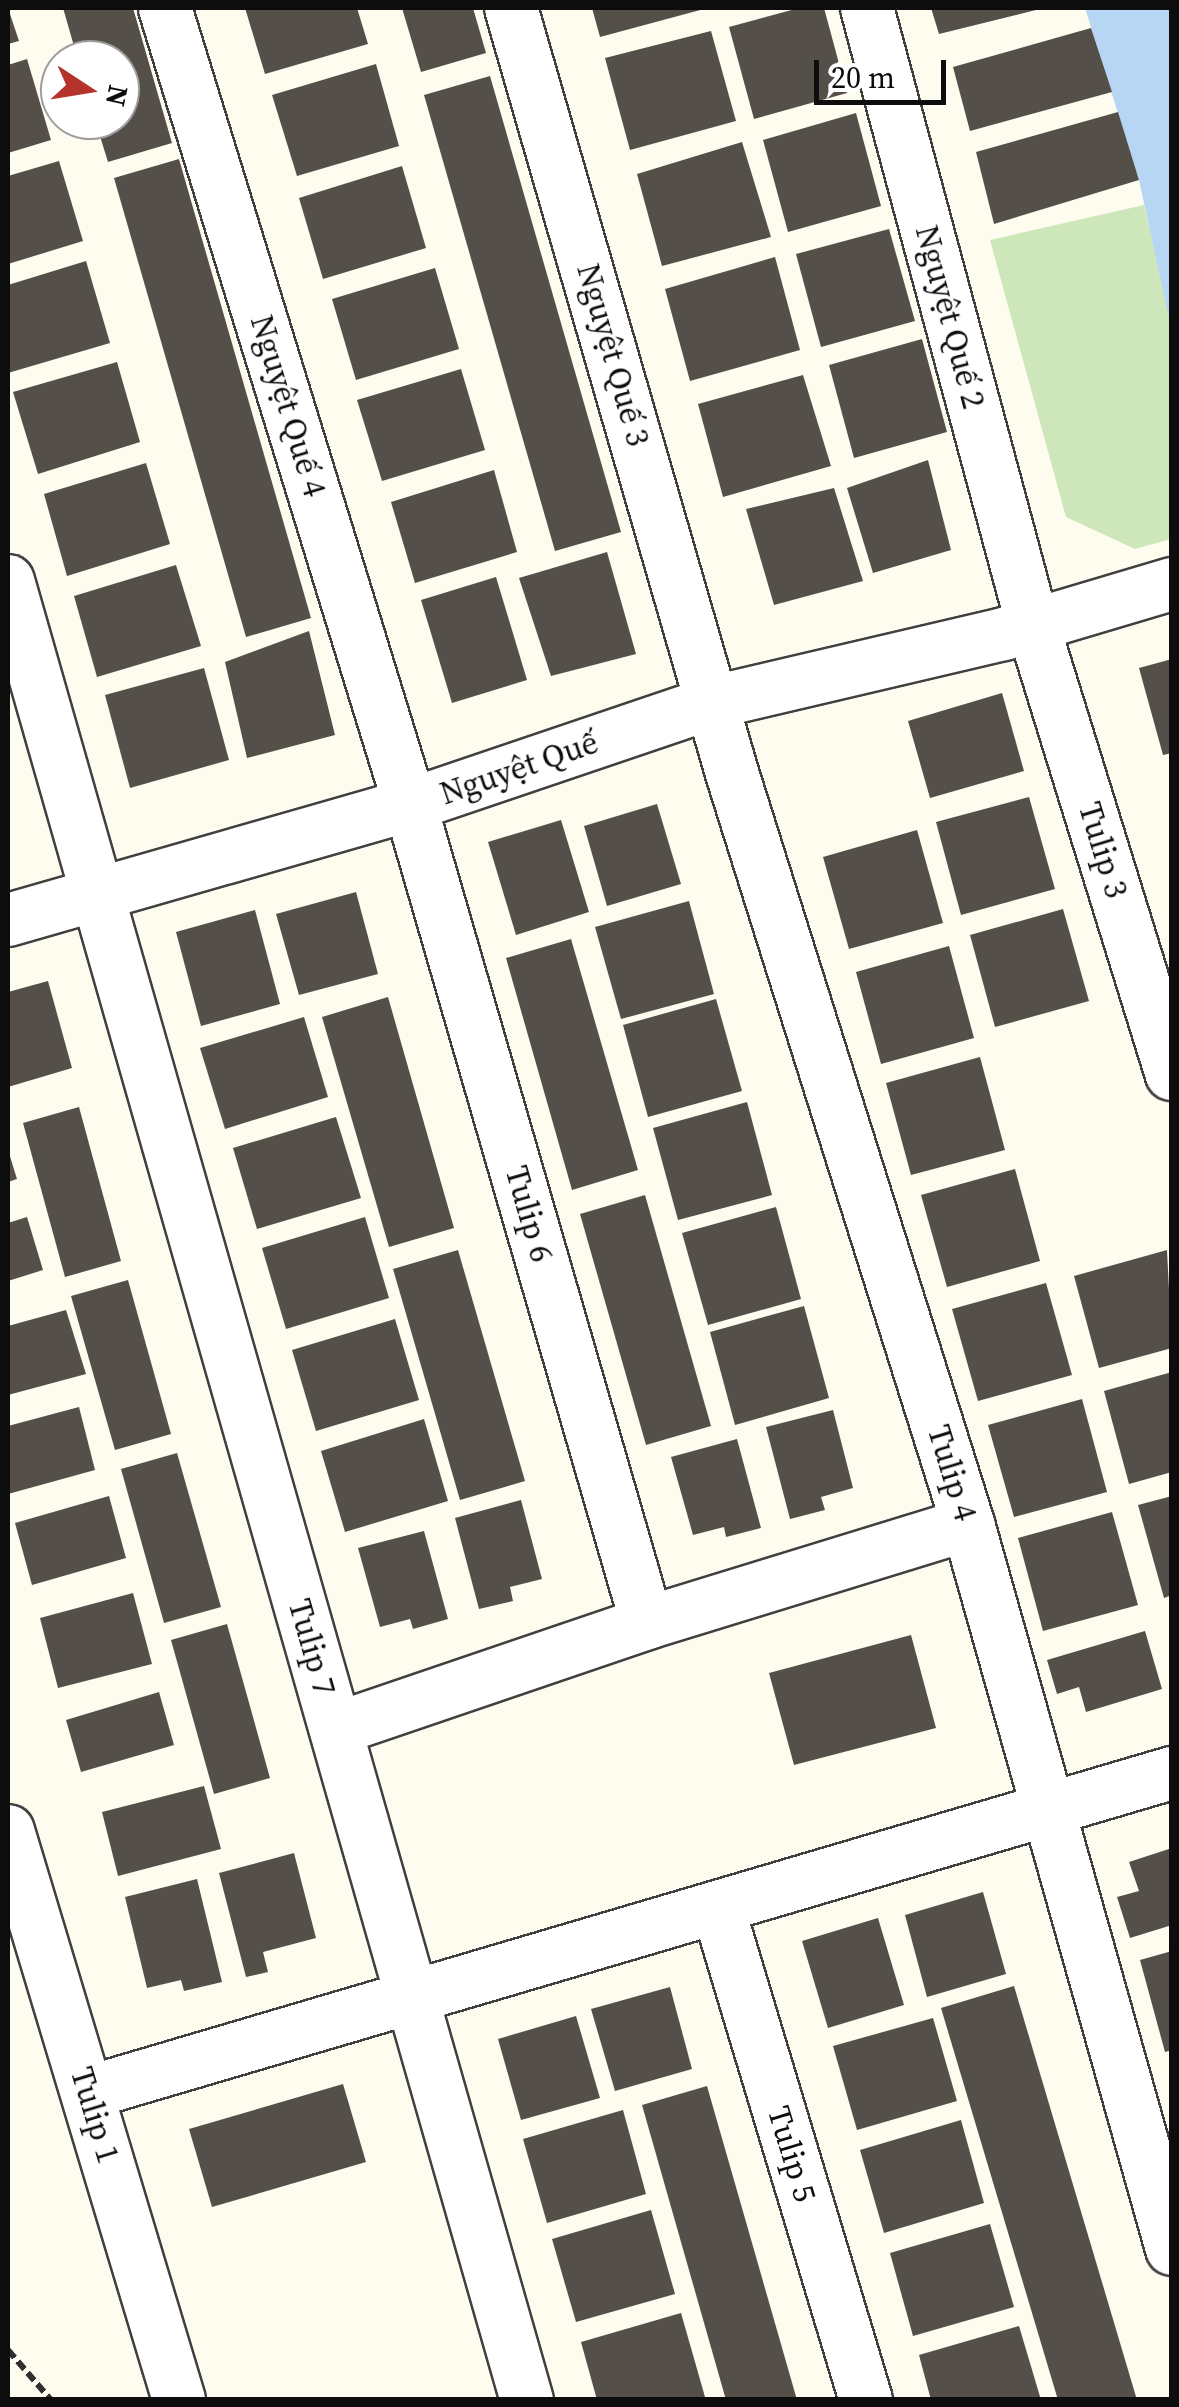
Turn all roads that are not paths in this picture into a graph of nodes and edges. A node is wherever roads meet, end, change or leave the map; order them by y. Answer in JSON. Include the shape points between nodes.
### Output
{"nodes":[{"id":1,"x":165,"y":8,"type":"edge"},
{"id":2,"x":510,"y":8,"type":"edge"},
{"id":3,"x":867,"y":8,"type":"edge"},
{"id":4,"x":8,"y":580,"type":"edge"},
{"id":5,"x":1172,"y":584,"type":"edge"},
{"id":6,"x":1033,"y":626,"type":"junction"},
{"id":7,"x":714,"y":702,"type":"junction"},
{"id":8,"x":410,"y":805,"type":"junction"},
{"id":9,"x":96,"y":894,"type":"junction"},
{"id":10,"x":8,"y":920,"type":"edge"},
{"id":11,"x":1172,"y":1074,"type":"edge"},
{"id":12,"x":968,"y":1524,"type":"junction"},
{"id":13,"x":647,"y":1623,"type":"junction"},
{"id":14,"x":336,"y":1729,"type":"junction"},
{"id":15,"x":1172,"y":1773,"type":"edge"},
{"id":16,"x":1048,"y":1810,"type":"junction"},
{"id":17,"x":8,"y":1831,"type":"edge"},
{"id":18,"x":718,"y":1908,"type":"junction"},
{"id":19,"x":413,"y":1999,"type":"junction"},
{"id":20,"x":90,"y":2092,"type":"junction"},
{"id":21,"x":1172,"y":2250,"type":"edge"},
{"id":22,"x":179,"y":2400,"type":"edge"},
{"id":23,"x":527,"y":2400,"type":"edge"},
{"id":24,"x":866,"y":2400,"type":"edge"}],
"edges":[{"from":1,"to":8,"type":"street","name":"Nguyệt Quế 4"},
{"from":2,"to":7,"type":"street","name":"Nguyệt Quế 3"},
{"from":3,"to":6,"type":"street","name":"Nguyệt Quế 2"},
{"from":4,"to":9,"type":"street","name":"Tulip 7"},
{"from":5,"to":6,"type":"street","name":"Nguyệt Quế"},
{"from":6,"to":7,"type":"street","name":"Nguyệt Quế"},
{"from":6,"to":11,"type":"street","name":"Tulip 3"},
{"from":7,"to":8,"type":"street","name":"Nguyệt Quế"},
{"from":7,"to":12,"type":"street","name":"Tulip 4"},
{"from":8,"to":9,"type":"street","name":"Nguyệt Quế"},
{"from":8,"to":13,"type":"street","name":"Tulip 6"},
{"from":9,"to":10,"type":"street","name":"Nguyệt Quế"},
{"from":9,"to":14,"type":"street","name":"Tulip 7"},
{"from":12,"to":13,"type":"street"},
{"from":12,"to":16,"type":"street","name":"Tulip 4"},
{"from":13,"to":14,"type":"street"},
{"from":14,"to":19,"type":"street","name":"Tulip 7"},
{"from":15,"to":16,"type":"street"},
{"from":16,"to":18,"type":"street"},
{"from":16,"to":21,"type":"street","name":"Tulip 4"},
{"from":17,"to":20,"type":"street","name":"Tulip 1"},
{"from":18,"to":19,"type":"street"},
{"from":18,"to":24,"type":"street","name":"Tulip 5"},
{"from":19,"to":20,"type":"street"},
{"from":19,"to":23,"type":"street","name":"Tulip 7"},
{"from":20,"to":22,"type":"street","name":"Tulip 1"}]}
